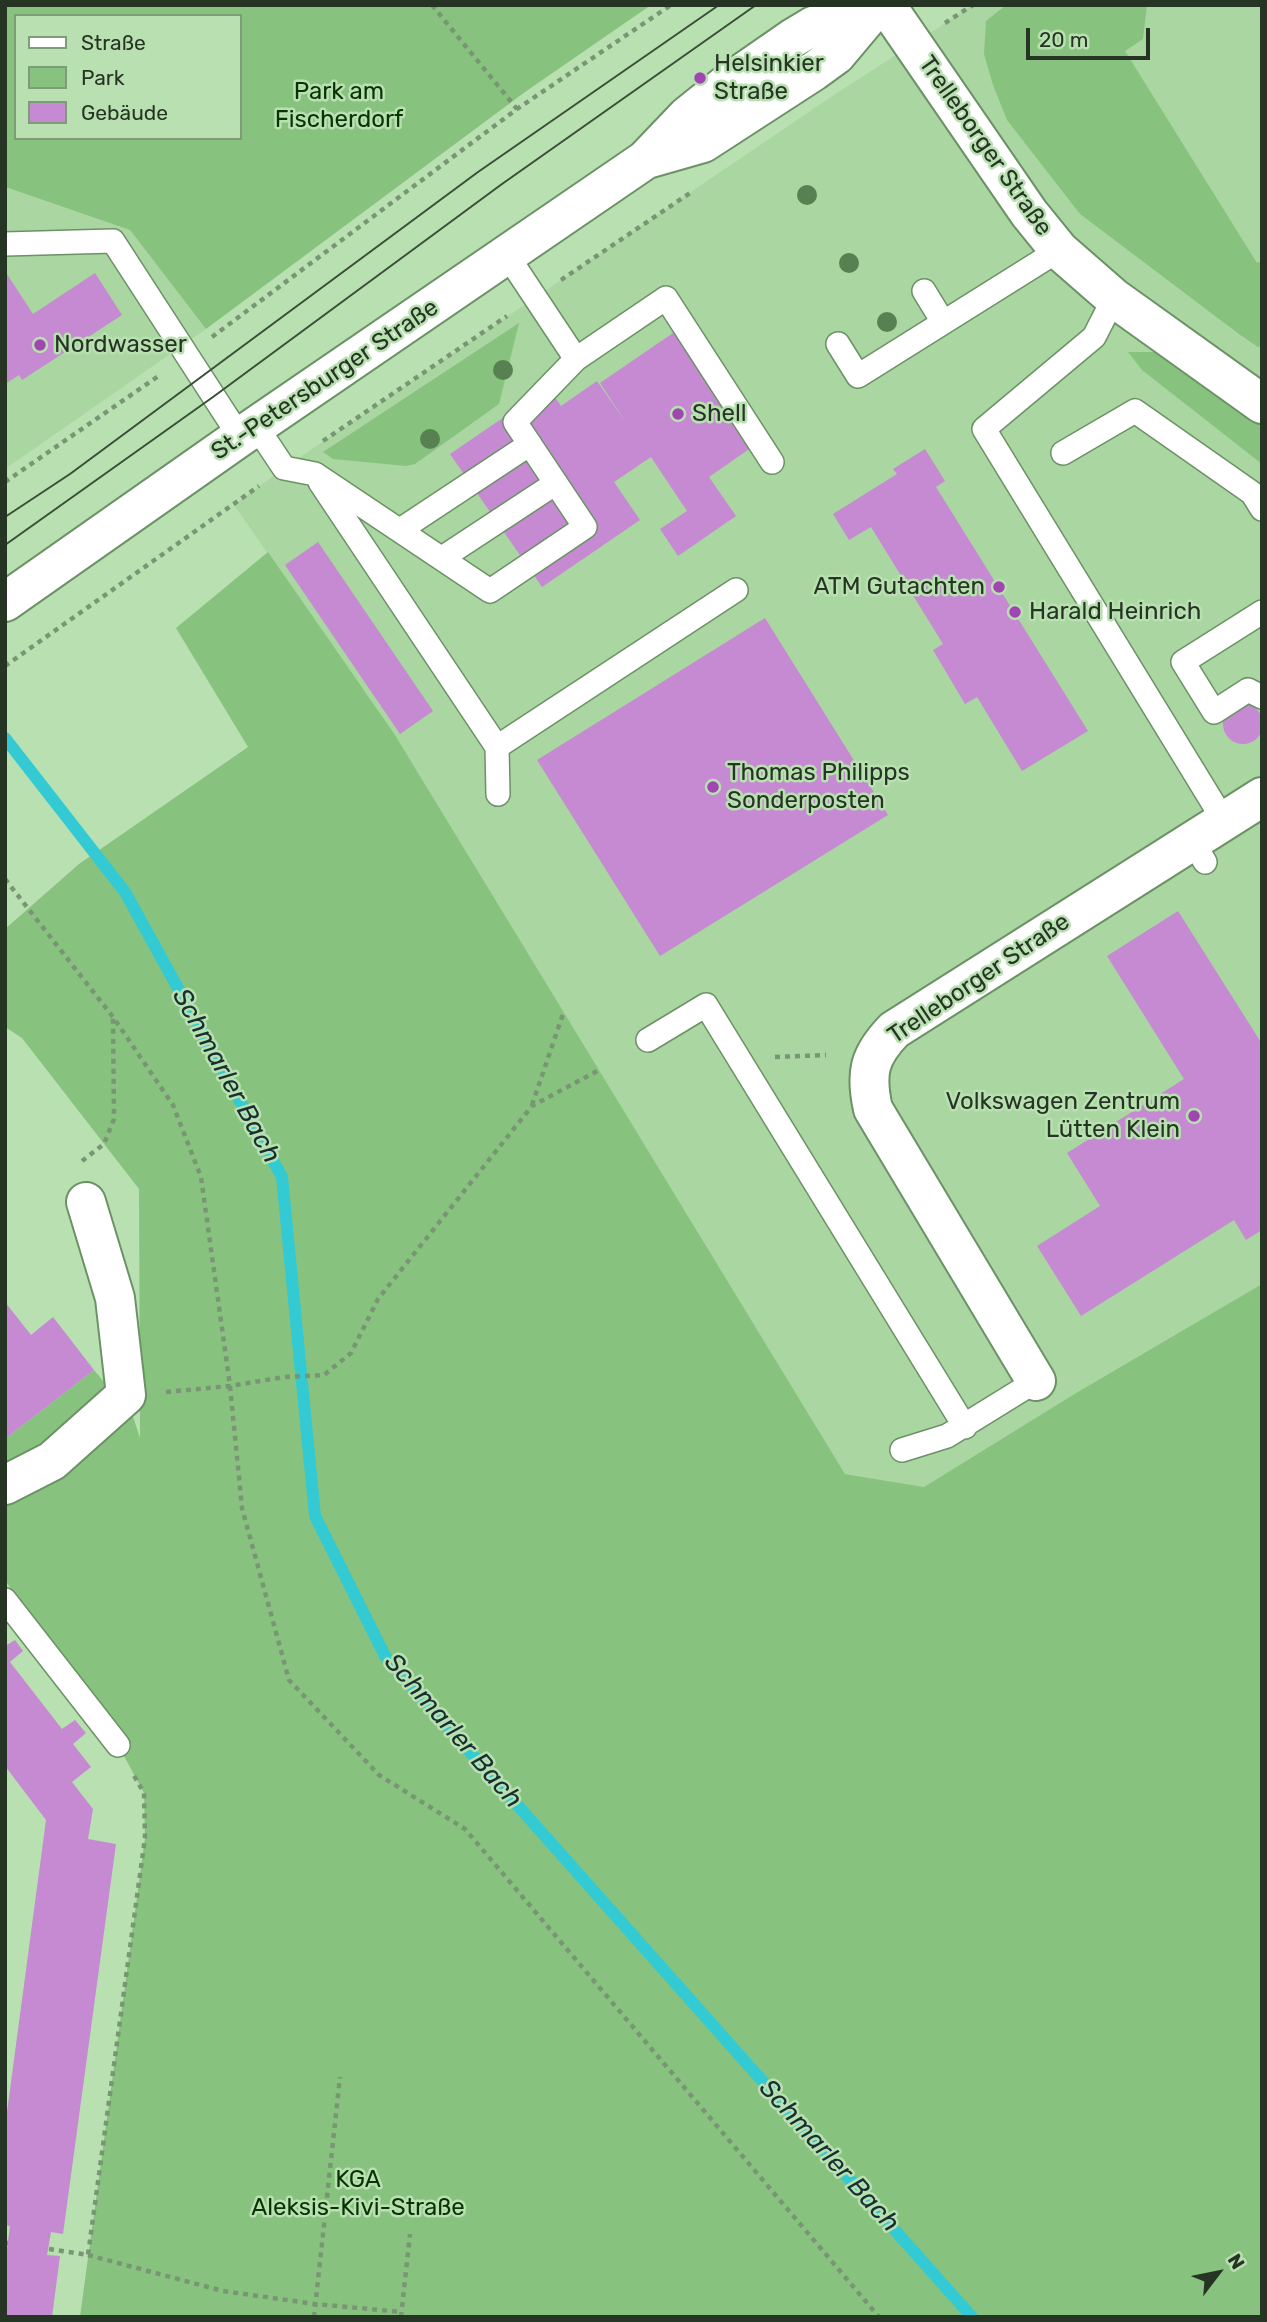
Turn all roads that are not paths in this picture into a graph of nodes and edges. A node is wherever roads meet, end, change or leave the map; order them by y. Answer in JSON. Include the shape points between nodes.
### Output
{"nodes":[{"id":1,"x":868,"y":5,"type":"edge"},
{"id":2,"x":878,"y":5,"type":"edge"},
{"id":3,"x":886,"y":5,"type":"edge"},
{"id":4,"x":645,"y":160,"type":"junction"},
{"id":5,"x":5,"y":244,"type":"edge"},
{"id":6,"x":1059,"y":250,"type":"junction"},
{"id":7,"x":507,"y":255,"type":"junction"},
{"id":8,"x":924,"y":291,"type":"dead end"},
{"id":9,"x":1114,"y":298,"type":"junction"},
{"id":10,"x":943,"y":323,"type":"junction"},
{"id":11,"x":838,"y":344,"type":"dead end"},
{"id":12,"x":576,"y":359,"type":"junction"},
{"id":13,"x":1262,"y":404,"type":"edge"},
{"id":14,"x":248,"y":432,"type":"junction"},
{"id":15,"x":530,"y":444,"type":"junction"},
{"id":16,"x":1063,"y":453,"type":"dead end"},
{"id":17,"x":772,"y":462,"type":"dead end"},
{"id":18,"x":315,"y":474,"type":"junction"},
{"id":19,"x":556,"y":482,"type":"junction"},
{"id":20,"x":1262,"y":509,"type":"edge"},
{"id":21,"x":400,"y":530,"type":"junction"},
{"id":22,"x":442,"y":558,"type":"junction"},
{"id":23,"x":736,"y":590,"type":"dead end"},
{"id":24,"x":5,"y":602,"type":"edge"},
{"id":25,"x":1262,"y":612,"type":"edge"},
{"id":26,"x":1262,"y":697,"type":"edge"},
{"id":27,"x":497,"y":747,"type":"junction"},
{"id":28,"x":498,"y":794,"type":"dead end"},
{"id":29,"x":1250,"y":811,"type":"edge"},
{"id":30,"x":648,"y":1040,"type":"dead end"},
{"id":31,"x":80,"y":1184,"type":"road end"},
{"id":32,"x":1036,"y":1381,"type":"joint"},
{"id":33,"x":965,"y":1427,"type":"junction"},
{"id":34,"x":902,"y":1450,"type":"dead end"},
{"id":35,"x":5,"y":1485,"type":"edge"},
{"id":36,"x":5,"y":1600,"type":"edge"},
{"id":37,"x":118,"y":1745,"type":"road end"}],
"edges":[{"from":1,"to":4,"type":"street","name":"St.-Petersburger Straße","via":[[813,26],[782,45],[687,116]]},
{"from":2,"to":4,"type":"street","name":"St.-Petersburger Straße","via":[[836,55],[814,71],[704,143]]},
{"from":3,"to":6,"type":"street","name":"Trelleborger Straße"},
{"from":4,"to":7,"type":"street","name":"St.-Petersburger Straße"},
{"from":5,"to":14,"type":"lane","via":[[113,241],[187,356]]},
{"from":6,"to":9,"type":"street","name":"Trelleborger Straße"},
{"from":6,"to":10,"type":"lane"},
{"from":7,"to":12,"type":"lane"},
{"from":7,"to":14,"type":"street","name":"St.-Petersburger Straße"},
{"from":8,"to":10,"type":"lane"},
{"from":9,"to":13,"type":"street","name":"Trelleborger Straße"},
{"from":9,"to":29,"type":"lane","via":[[1094,337],[984,429]]},
{"from":10,"to":11,"type":"lane","via":[[858,376]]},
{"from":12,"to":15,"type":"lane","via":[[515,422]]},
{"from":12,"to":17,"type":"lane","via":[[666,298]]},
{"from":14,"to":18,"type":"lane","via":[[284,468]]},
{"from":14,"to":24,"type":"street","name":"St.-Petersburger Straße"},
{"from":15,"to":19,"type":"lane"},
{"from":15,"to":21,"type":"lane"},
{"from":16,"to":20,"type":"lane","via":[[1135,411],[1252,493]]},
{"from":18,"to":21,"type":"lane"},
{"from":18,"to":27,"type":"lane"},
{"from":19,"to":22,"type":"lane"},
{"from":19,"to":22,"type":"lane","via":[[585,527],[490,591]]},
{"from":21,"to":22,"type":"lane"},
{"from":23,"to":27,"type":"lane"},
{"from":25,"to":26,"type":"lane","via":[[1183,662],[1214,712],[1248,690]]},
{"from":27,"to":28,"type":"lane"},
{"from":29,"to":32,"type":"street","name":"Trelleborger Straße","via":[[1198,851],[894,1030],[873,1061],[867,1082],[873,1108]]},
{"from":30,"to":33,"type":"lane","via":[[706,1005]]},
{"from":31,"to":35,"type":"street","via":[[115,1298],[126,1395],[52,1461]]},
{"from":32,"to":33,"type":"lane"},
{"from":33,"to":34,"type":"lane"},
{"from":36,"to":37,"type":"lane"}]}
